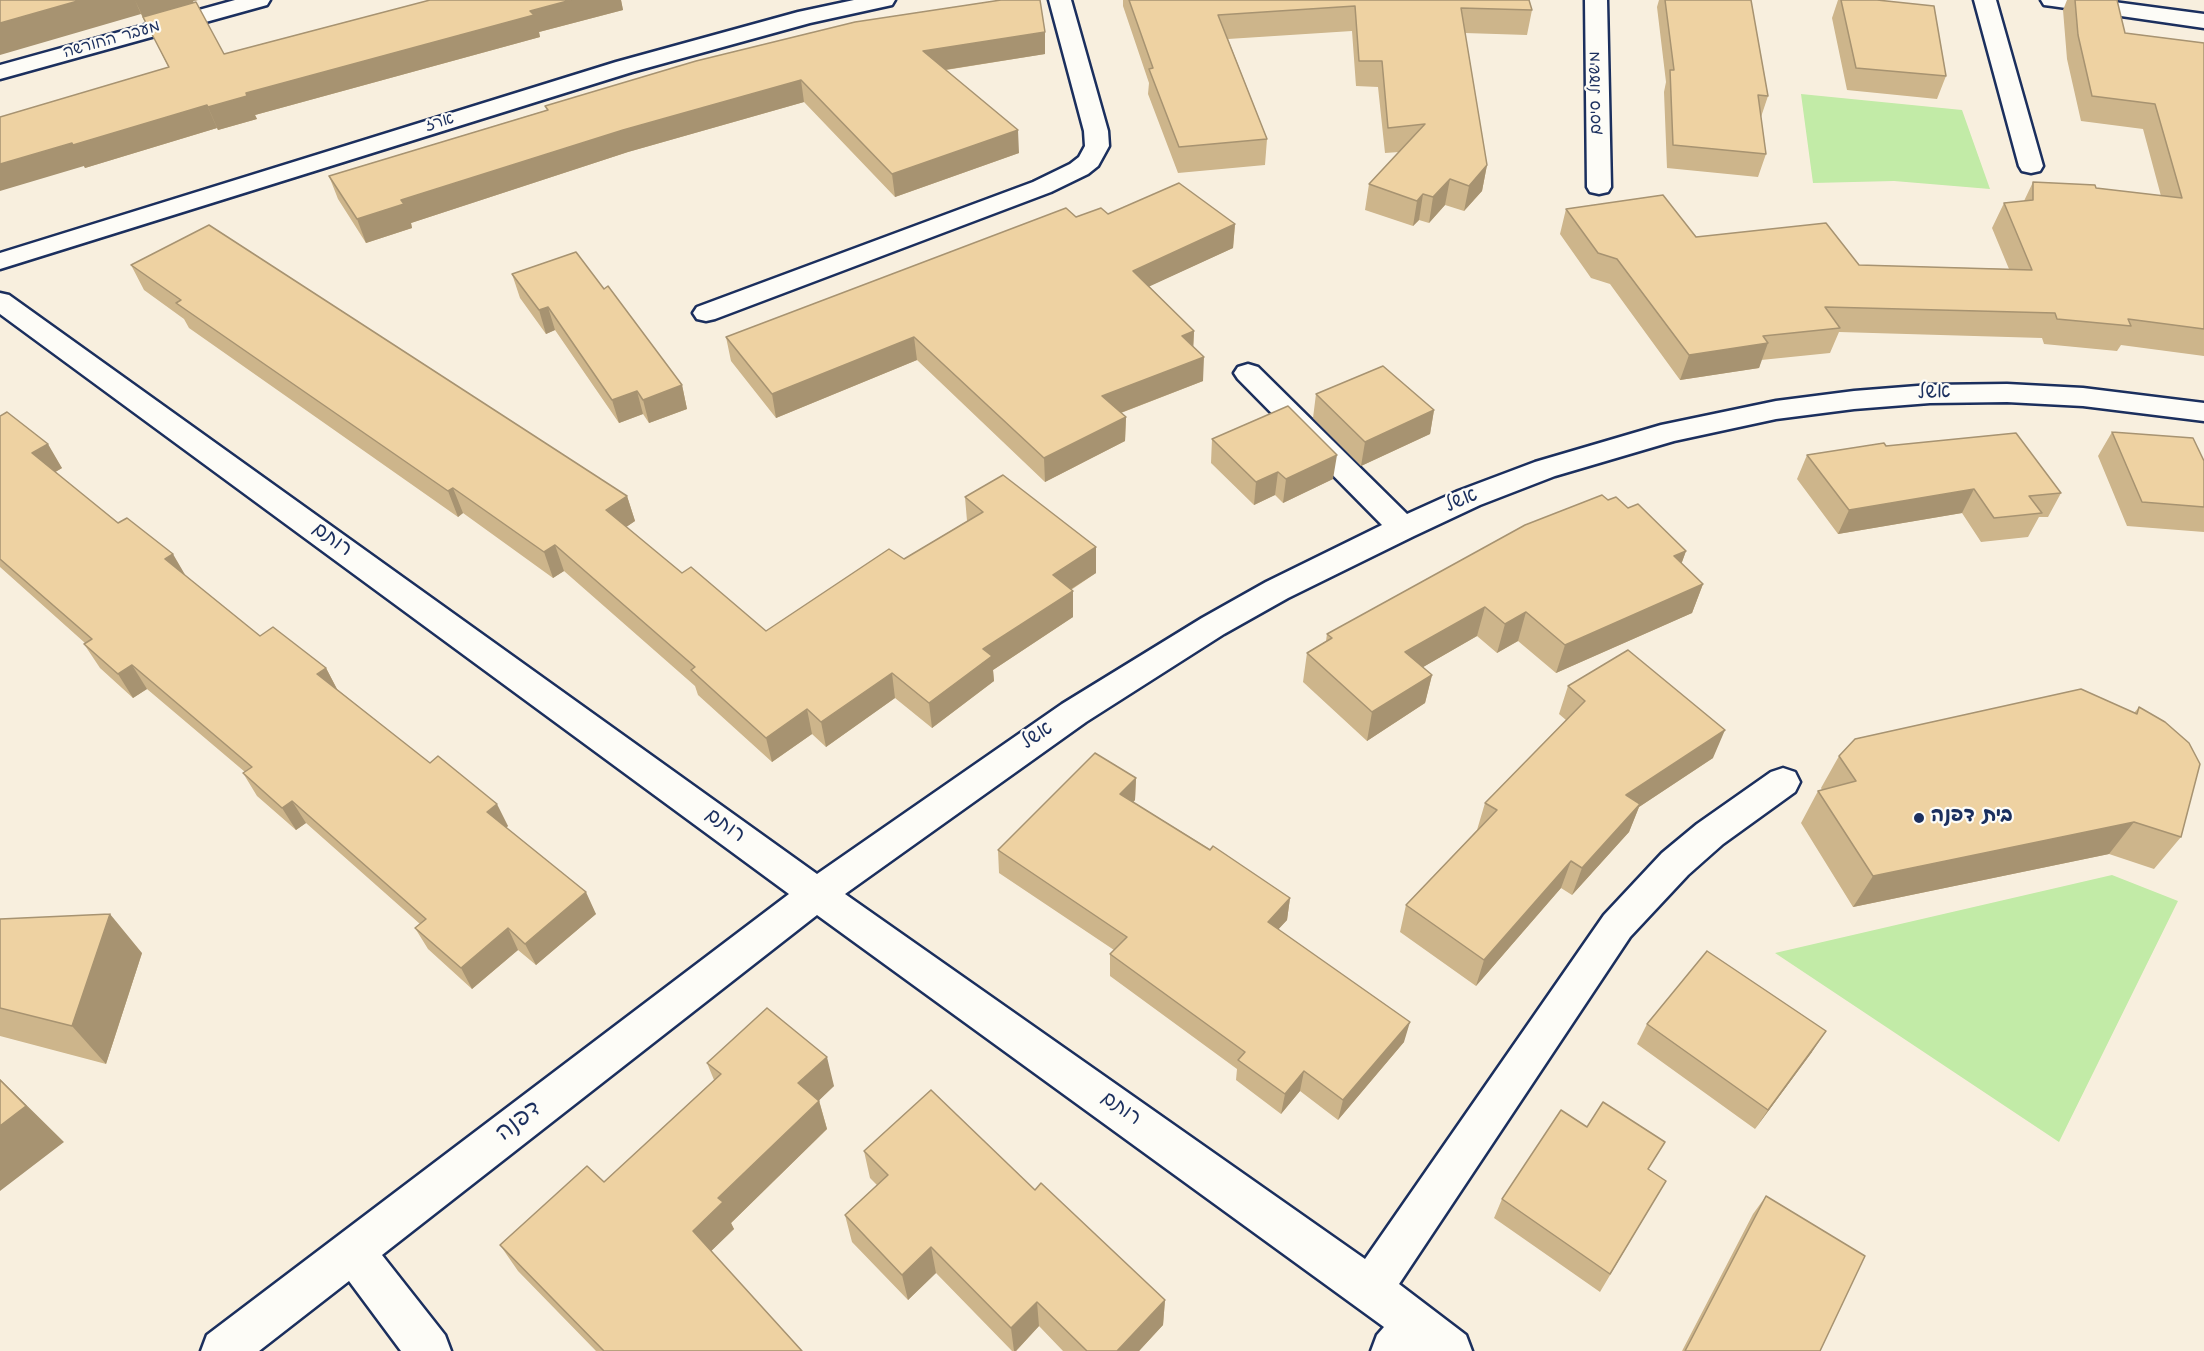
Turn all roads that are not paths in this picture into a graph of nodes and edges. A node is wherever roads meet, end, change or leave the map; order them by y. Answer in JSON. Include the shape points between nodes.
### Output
{"nodes":[{"id":1,"x":259,"y":0,"type":"edge"},
{"id":2,"x":884,"y":0,"type":"edge"},
{"id":3,"x":1060,"y":0,"type":"edge"},
{"id":4,"x":1596,"y":0,"type":"edge"},
{"id":5,"x":1984,"y":0,"type":"edge"},
{"id":6,"x":2052,"y":0,"type":"edge"},
{"id":7,"x":2204,"y":21,"type":"edge"},
{"id":8,"x":0,"y":72,"type":"edge"},
{"id":9,"x":2031,"y":166,"type":"dead end"},
{"id":10,"x":1599,"y":187,"type":"dead end"},
{"id":11,"x":0,"y":261,"type":"edge"},
{"id":12,"x":0,"y":301,"type":"edge"},
{"id":13,"x":706,"y":313,"type":"dead end"},
{"id":14,"x":1248,"y":373,"type":"dead end"},
{"id":15,"x":2204,"y":412,"type":"edge"},
{"id":16,"x":1403,"y":528,"type":"junction"},
{"id":17,"x":1783,"y":782,"type":"dead end"},
{"id":18,"x":817,"y":894,"type":"junction"},
{"id":19,"x":353,"y":1251,"type":"junction"},
{"id":20,"x":1370,"y":1289,"type":"junction"},
{"id":21,"x":1404,"y":1338,"type":"edge"},
{"id":22,"x":223,"y":1351,"type":"edge"},
{"id":23,"x":429,"y":1351,"type":"edge"},
{"id":24,"x":1450,"y":1351,"type":"edge"}],
"edges":[{"from":1,"to":8,"type":"street","name":"מעבר החורשה"},
{"from":2,"to":11,"type":"street","name":"ארז","via":[[794,20],[624,67]]},
{"from":3,"to":13,"type":"street","via":[[1096,132],[1097,146],[1089,161],[1042,187]]},
{"from":4,"to":10,"type":"street","name":"מישעול סיסם"},
{"from":5,"to":9,"type":"street"},
{"from":6,"to":7,"type":"street"},
{"from":12,"to":18,"type":"street","name":"רותם"},
{"from":14,"to":16,"type":"street"},
{"from":15,"to":16,"type":"street","name":"אשל","via":[[2083,397],[2007,393],[1919,394],[1776,410],[1699,425],[1599,452],[1468,498]]},
{"from":16,"to":18,"type":"street","name":"אשל","via":[[1277,591],[1146,666]]},
{"from":17,"to":20,"type":"street","via":[[1675,864],[1617,926]]},
{"from":18,"to":19,"type":"street","name":"דפנה"},
{"from":18,"to":20,"type":"street","name":"רותם"},
{"from":19,"to":22,"type":"street","name":"דפנה"},
{"from":19,"to":23,"type":"street"},
{"from":20,"to":21,"type":"street","name":"רותם"},
{"from":21,"to":24,"type":"street","name":"רותם"}]}
